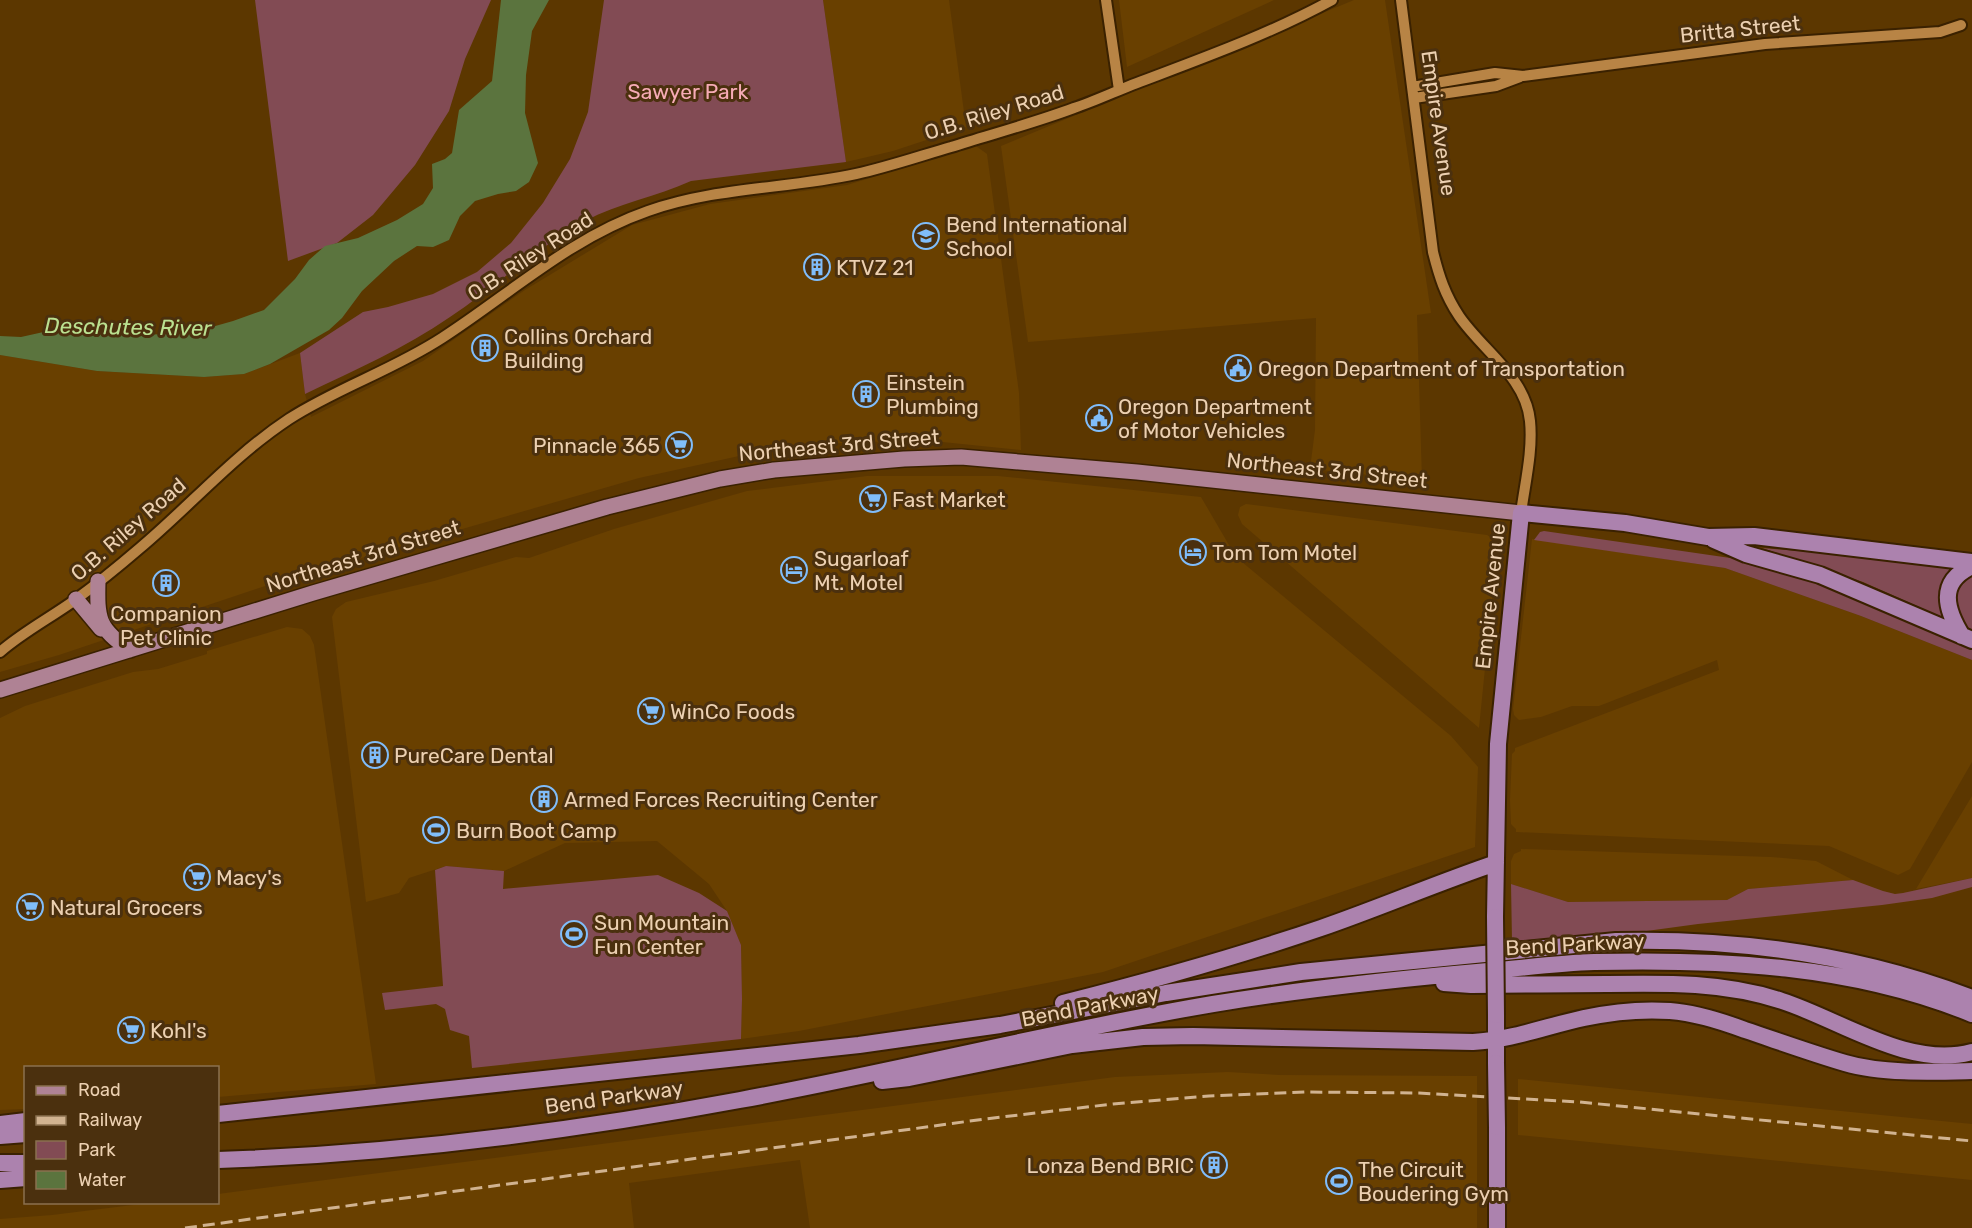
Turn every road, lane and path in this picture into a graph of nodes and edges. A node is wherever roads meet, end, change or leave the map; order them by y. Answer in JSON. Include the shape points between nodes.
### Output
{"nodes":[{"id":1,"x":1106,"y":0,"type":"edge"},
{"id":2,"x":1332,"y":0,"type":"edge"},
{"id":3,"x":1401,"y":0,"type":"edge"},
{"id":4,"x":1961,"y":25,"type":"dead end"},
{"id":5,"x":1119,"y":90,"type":"junction"},
{"id":6,"x":1413,"y":92,"type":"junction"},
{"id":7,"x":1521,"y":513,"type":"junction"},
{"id":8,"x":1708,"y":537,"type":"junction"},
{"id":9,"x":1972,"y":561,"type":"edge"},
{"id":10,"x":1972,"y":566,"type":"edge"},
{"id":11,"x":98,"y":581,"type":"junction"},
{"id":12,"x":76,"y":599,"type":"junction"},
{"id":13,"x":112,"y":638,"type":"junction"},
{"id":14,"x":1967,"y":638,"type":"edge"},
{"id":15,"x":130,"y":650,"type":"junction"},
{"id":16,"x":0,"y":652,"type":"edge"},
{"id":17,"x":0,"y":690,"type":"edge"},
{"id":18,"x":1496,"y":863,"type":"junction"},
{"id":19,"x":1407,"y":979,"type":"junction"},
{"id":20,"x":1972,"y":998,"type":"edge"},
{"id":21,"x":1972,"y":1014,"type":"edge"},
{"id":22,"x":952,"y":1033,"type":"junction"},
{"id":23,"x":1496,"y":1041,"type":"junction"},
{"id":24,"x":1972,"y":1052,"type":"edge"},
{"id":25,"x":1972,"y":1071,"type":"edge"},
{"id":26,"x":803,"y":1088,"type":"junction"},
{"id":27,"x":223,"y":1113,"type":"edge"},
{"id":28,"x":24,"y":1121,"type":"edge"},
{"id":29,"x":0,"y":1124,"type":"edge"},
{"id":30,"x":24,"y":1134,"type":"edge"},
{"id":31,"x":0,"y":1136,"type":"edge"},
{"id":32,"x":278,"y":1158,"type":"junction"},
{"id":33,"x":219,"y":1160,"type":"edge"},
{"id":34,"x":0,"y":1163,"type":"edge"},
{"id":35,"x":24,"y":1163,"type":"edge"},
{"id":36,"x":219,"y":1165,"type":"edge"},
{"id":37,"x":24,"y":1178,"type":"edge"},
{"id":38,"x":0,"y":1180,"type":"edge"},
{"id":39,"x":1497,"y":1228,"type":"edge"}],
"edges":[{"from":1,"to":5,"type":"street"},
{"from":2,"to":5,"type":"street","name":"O.B. Riley Road","via":[[1276,28]]},
{"from":3,"to":6,"type":"street","name":"Empire Avenue"},
{"from":4,"to":6,"type":"street","name":"Britta Street","via":[[1940,32],[1765,44],[1523,76],[1496,86]]},
{"from":5,"to":11,"type":"street","name":"O.B. Riley Road","via":[[881,168],[698,196],[617,223],[554,259],[425,349],[286,421]]},
{"from":6,"to":7,"type":"street","name":"Empire Avenue","via":[[1433,252],[1442,286],[1460,318],[1517,385],[1525,401],[1530,443]]},
{"from":7,"to":8,"type":"highway","name":"Northeast 3rd Street","via":[[1625,523]]},
{"from":7,"to":15,"type":"main road","name":"Northeast 3rd Street","via":[[962,457],[774,470],[607,507]]},
{"from":7,"to":18,"type":"highway","name":"Empire Avenue","via":[[1498,744]]},
{"from":8,"to":9,"type":"highway","via":[[1754,536]]},
{"from":8,"to":14,"type":"highway","via":[[1746,554],[1820,575]]},
{"from":10,"to":14,"type":"highway","via":[[1957,576],[1947,598],[1951,619]]},
{"from":11,"to":12,"type":"street","name":"O.B. Riley Road"},
{"from":11,"to":13,"type":"main road","via":[[99,618]]},
{"from":12,"to":13,"type":"main road"},
{"from":12,"to":16,"type":"street","name":"O.B. Riley Road"},
{"from":13,"to":15,"type":"main road"},
{"from":15,"to":17,"type":"main road","name":"Northeast 3rd Street"},
{"from":18,"to":22,"type":"highway","via":[[1258,948],[1114,990],[996,1017]]},
{"from":18,"to":23,"type":"highway","name":"Empire Avenue","bridge":true},
{"from":19,"to":21,"type":"highway","name":"Bend Parkway","via":[[1591,962],[1754,965],[1874,983]]},
{"from":19,"to":24,"type":"highway","via":[[1471,985],[1715,986],[1783,1001],[1914,1052]]},
{"from":19,"to":26,"type":"highway","name":"Bend Parkway","via":[[1211,1004]]},
{"from":20,"to":22,"type":"highway","name":"Bend Parkway","via":[[1895,972],[1766,947],[1709,941],[1617,941],[1301,972]]},
{"from":22,"to":27,"type":"highway","name":"Bend Parkway"},
{"from":23,"to":25,"type":"highway","via":[[1585,1017],[1671,1011],[1723,1022],[1848,1064],[1930,1072]]},
{"from":23,"to":26,"type":"highway","via":[[1143,1037],[1072,1045],[909,1078]]},
{"from":23,"to":39,"type":"highway","name":"Empire Avenue","bridge":true},
{"from":26,"to":32,"type":"highway","name":"Bend Parkway","via":[[465,1141]]},
{"from":28,"to":29,"type":"highway"},
{"from":30,"to":31,"type":"highway"},
{"from":32,"to":33,"type":"highway","name":"Bend Parkway"},
{"from":32,"to":36,"type":"highway"},
{"from":34,"to":35,"type":"highway"},
{"from":37,"to":38,"type":"highway"}]}
